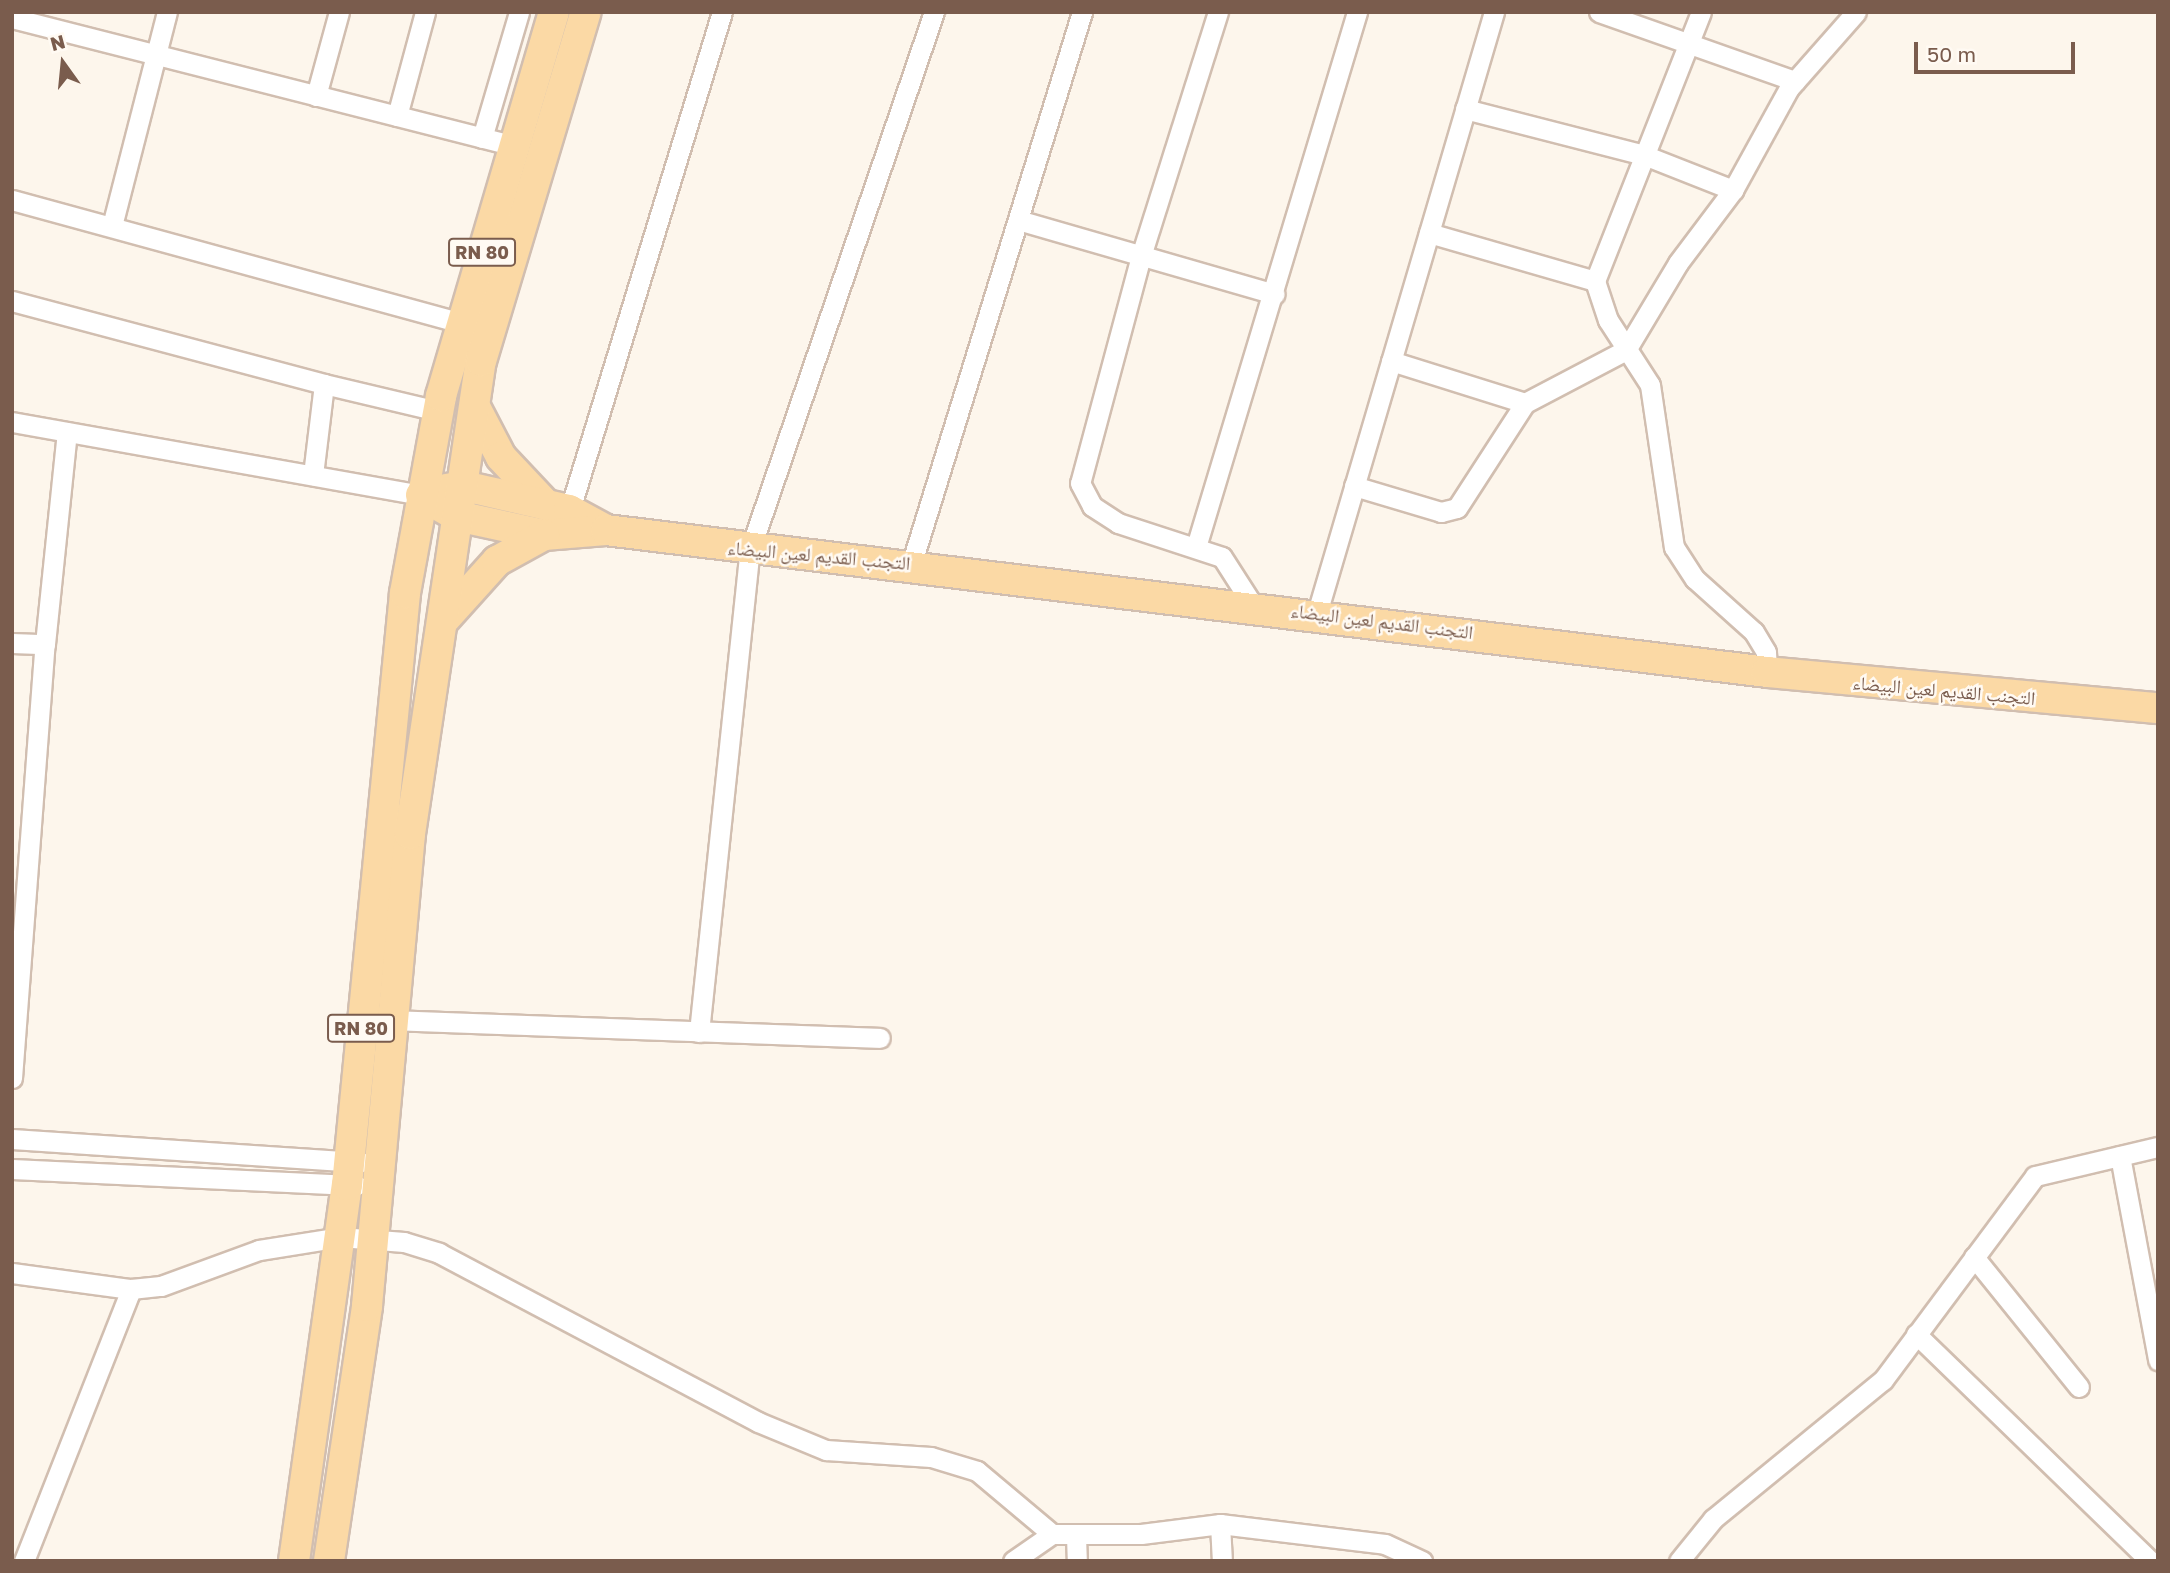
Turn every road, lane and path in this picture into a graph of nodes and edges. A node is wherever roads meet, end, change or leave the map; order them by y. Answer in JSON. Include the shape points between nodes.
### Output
{"nodes":[{"id":1,"x":167,"y":12,"type":"edge"},
{"id":2,"x":339,"y":12,"type":"edge"},
{"id":3,"x":425,"y":12,"type":"edge"},
{"id":4,"x":519,"y":12,"type":"edge"},
{"id":5,"x":554,"y":12,"type":"edge"},
{"id":6,"x":586,"y":12,"type":"edge"},
{"id":7,"x":722,"y":12,"type":"edge"},
{"id":8,"x":934,"y":12,"type":"edge"},
{"id":9,"x":1082,"y":12,"type":"edge"},
{"id":10,"x":1218,"y":12,"type":"edge"},
{"id":11,"x":1357,"y":12,"type":"edge"},
{"id":12,"x":1494,"y":12,"type":"edge"},
{"id":13,"x":1599,"y":12,"type":"edge"},
{"id":14,"x":1701,"y":12,"type":"edge"},
{"id":15,"x":1856,"y":12,"type":"edge"},
{"id":16,"x":12,"y":18,"type":"edge"},
{"id":17,"x":1689,"y":43,"type":"junction"},
{"id":18,"x":155,"y":55,"type":"junction"},
{"id":19,"x":506,"y":58,"type":"junction"},
{"id":20,"x":536,"y":67,"type":"junction"},
{"id":21,"x":1795,"y":81,"type":"junction"},
{"id":22,"x":316,"y":96,"type":"junction"},
{"id":23,"x":1465,"y":109,"type":"junction"},
{"id":24,"x":397,"y":116,"type":"junction"},
{"id":25,"x":482,"y":138,"type":"junction"},
{"id":26,"x":511,"y":145,"type":"junction"},
{"id":27,"x":1644,"y":155,"type":"junction"},
{"id":28,"x":1733,"y":190,"type":"junction"},
{"id":29,"x":12,"y":200,"type":"edge"},
{"id":30,"x":1018,"y":220,"type":"junction"},
{"id":31,"x":112,"y":226,"type":"junction"},
{"id":32,"x":1429,"y":233,"type":"junction"},
{"id":33,"x":1141,"y":256,"type":"junction"},
{"id":34,"x":1595,"y":281,"type":"junction"},
{"id":35,"x":1275,"y":294,"type":"junction"},
{"id":36,"x":12,"y":301,"type":"edge"},
{"id":37,"x":463,"y":323,"type":"junction"},
{"id":38,"x":1626,"y":350,"type":"junction"},
{"id":39,"x":1391,"y":361,"type":"junction"},
{"id":40,"x":324,"y":384,"type":"junction"},
{"id":41,"x":1525,"y":403,"type":"junction"},
{"id":42,"x":475,"y":407,"type":"junction"},
{"id":43,"x":438,"y":411,"type":"junction"},
{"id":44,"x":12,"y":422,"type":"edge"},
{"id":45,"x":66,"y":432,"type":"junction"},
{"id":46,"x":313,"y":475,"type":"junction"},
{"id":47,"x":464,"y":486,"type":"junction"},
{"id":48,"x":1354,"y":486,"type":"junction"},
{"id":49,"x":421,"y":495,"type":"junction"},
{"id":50,"x":457,"y":516,"type":"junction"},
{"id":51,"x":555,"y":521,"type":"junction"},
{"id":52,"x":1196,"y":547,"type":"junction"},
{"id":53,"x":750,"y":550,"type":"junction"},
{"id":54,"x":912,"y":562,"type":"junction"},
{"id":55,"x":1252,"y":604,"type":"junction"},
{"id":56,"x":1317,"y":612,"type":"junction"},
{"id":57,"x":443,"y":621,"type":"junction"},
{"id":58,"x":12,"y":643,"type":"edge"},
{"id":59,"x":45,"y":645,"type":"junction"},
{"id":60,"x":1767,"y":672,"type":"junction"},
{"id":61,"x":2158,"y":708,"type":"edge"},
{"id":62,"x":391,"y":1020,"type":"junction"},
{"id":63,"x":699,"y":1032,"type":"junction"},
{"id":64,"x":880,"y":1038,"type":"dead end"},
{"id":65,"x":12,"y":1078,"type":"edge"},
{"id":66,"x":12,"y":1139,"type":"edge"},
{"id":67,"x":2158,"y":1147,"type":"edge"},
{"id":68,"x":2120,"y":1156,"type":"junction"},
{"id":69,"x":12,"y":1170,"type":"edge"},
{"id":70,"x":348,"y":1173,"type":"junction"},
{"id":71,"x":378,"y":1175,"type":"junction"},
{"id":72,"x":340,"y":1237,"type":"junction"},
{"id":73,"x":373,"y":1238,"type":"junction"},
{"id":74,"x":1974,"y":1257,"type":"junction"},
{"id":75,"x":12,"y":1273,"type":"edge"},
{"id":76,"x":2150,"y":1278,"type":"edge"},
{"id":77,"x":131,"y":1289,"type":"junction"},
{"id":78,"x":1916,"y":1334,"type":"junction"},
{"id":79,"x":2158,"y":1360,"type":"edge"},
{"id":80,"x":2079,"y":1387,"type":"dead end"},
{"id":81,"x":1220,"y":1524,"type":"junction"},
{"id":82,"x":1052,"y":1534,"type":"junction"},
{"id":83,"x":1076,"y":1536,"type":"junction"},
{"id":84,"x":24,"y":1561,"type":"edge"},
{"id":85,"x":294,"y":1561,"type":"edge"},
{"id":86,"x":329,"y":1561,"type":"edge"},
{"id":87,"x":1013,"y":1561,"type":"edge"},
{"id":88,"x":1077,"y":1561,"type":"edge"},
{"id":89,"x":1222,"y":1561,"type":"edge"},
{"id":90,"x":1422,"y":1561,"type":"edge"},
{"id":91,"x":1679,"y":1561,"type":"edge"},
{"id":92,"x":2150,"y":1561,"type":"edge"}],
"edges":[{"from":1,"to":18,"type":"street"},
{"from":2,"to":22,"type":"street"},
{"from":3,"to":24,"type":"street"},
{"from":4,"to":19,"type":"street"},
{"from":5,"to":20,"type":"main road","number":"RN 80"},
{"from":6,"to":42,"type":"main road","number":"RN 80","via":[[491,318]]},
{"from":7,"to":51,"type":"street"},
{"from":8,"to":53,"type":"street"},
{"from":9,"to":30,"type":"street"},
{"from":10,"to":33,"type":"street"},
{"from":11,"to":35,"type":"street"},
{"from":12,"to":23,"type":"street"},
{"from":13,"to":17,"type":"street"},
{"from":14,"to":17,"type":"street"},
{"from":15,"to":21,"type":"street"},
{"from":16,"to":18,"type":"street"},
{"from":17,"to":21,"type":"street"},
{"from":17,"to":27,"type":"street"},
{"from":18,"to":22,"type":"street"},
{"from":18,"to":31,"type":"street"},
{"from":19,"to":20,"type":"street"},
{"from":19,"to":25,"type":"street"},
{"from":20,"to":26,"type":"main road","number":"RN 80"},
{"from":21,"to":28,"type":"street"},
{"from":22,"to":24,"type":"street"},
{"from":23,"to":27,"type":"street"},
{"from":23,"to":32,"type":"street"},
{"from":24,"to":25,"type":"street"},
{"from":25,"to":26,"type":"street"},
{"from":26,"to":37,"type":"main road","number":"RN 80"},
{"from":27,"to":28,"type":"street"},
{"from":27,"to":34,"type":"street"},
{"from":28,"to":38,"type":"street","via":[[1678,263]]},
{"from":29,"to":31,"type":"street"},
{"from":30,"to":33,"type":"street"},
{"from":30,"to":54,"type":"street"},
{"from":31,"to":37,"type":"street"},
{"from":32,"to":34,"type":"street"},
{"from":32,"to":39,"type":"street"},
{"from":33,"to":35,"type":"street"},
{"from":33,"to":52,"type":"street","via":[[1080,484],[1092,506],[1118,523]]},
{"from":34,"to":38,"type":"street"},
{"from":35,"to":52,"type":"street"},
{"from":36,"to":40,"type":"street"},
{"from":37,"to":43,"type":"main road","number":"RN 80"},
{"from":38,"to":41,"type":"street"},
{"from":38,"to":60,"type":"street","via":[[1654,402],[1674,547],[1695,579],[1754,632],[1766,652]]},
{"from":39,"to":41,"type":"street"},
{"from":39,"to":48,"type":"street"},
{"from":40,"to":43,"type":"street"},
{"from":40,"to":46,"type":"street"},
{"from":41,"to":48,"type":"street","via":[[1457,508],[1441,512]]},
{"from":42,"to":47,"type":"main road","number":"RN 80"},
{"from":42,"to":51,"type":"main road","via":[[501,457]]},
{"from":43,"to":49,"type":"main road","number":"RN 80"},
{"from":44,"to":45,"type":"street"},
{"from":45,"to":46,"type":"street"},
{"from":45,"to":59,"type":"street"},
{"from":46,"to":49,"type":"street"},
{"from":47,"to":49,"type":"main road"},
{"from":47,"to":50,"type":"main road","number":"RN 80"},
{"from":47,"to":51,"type":"main road"},
{"from":48,"to":56,"type":"street"},
{"from":49,"to":50,"type":"main road"},
{"from":49,"to":70,"type":"main road","number":"RN 80","via":[[389,721]]},
{"from":50,"to":51,"type":"main road"},
{"from":50,"to":57,"type":"main road","number":"RN 80"},
{"from":51,"to":53,"type":"main road","name":"التجنب القديم لعين البيضاء"},
{"from":51,"to":57,"type":"main road","via":[[497,561]]},
{"from":52,"to":55,"type":"street","via":[[1222,557]]},
{"from":53,"to":54,"type":"main road","name":"التجنب القديم لعين البيضاء"},
{"from":53,"to":63,"type":"street"},
{"from":54,"to":55,"type":"main road","name":"التجنب القديم لعين البيضاء"},
{"from":55,"to":56,"type":"main road","name":"التجنب القديم لعين البيضاء"},
{"from":56,"to":60,"type":"main road","name":"التجنب القديم لعين البيضاء"},
{"from":57,"to":62,"type":"main road","number":"RN 80","via":[[410,834]]},
{"from":58,"to":59,"type":"street"},
{"from":59,"to":65,"type":"street"},
{"from":60,"to":61,"type":"main road","name":"التجنب القديم لعين البيضاء"},
{"from":62,"to":63,"type":"street"},
{"from":62,"to":71,"type":"main road","number":"RN 80"},
{"from":63,"to":64,"type":"street"},
{"from":66,"to":70,"type":"street"},
{"from":67,"to":68,"type":"street"},
{"from":68,"to":74,"type":"street","via":[[2035,1176]]},
{"from":68,"to":76,"type":"street"},
{"from":69,"to":70,"type":"street"},
{"from":70,"to":71,"type":"street"},
{"from":70,"to":72,"type":"main road","number":"RN 80"},
{"from":71,"to":73,"type":"main road","number":"RN 80"},
{"from":72,"to":73,"type":"street"},
{"from":72,"to":77,"type":"street","via":[[259,1250],[161,1286]]},
{"from":72,"to":85,"type":"main road","number":"RN 80"},
{"from":73,"to":82,"type":"street","via":[[439,1253],[758,1422],[826,1450],[932,1457],[977,1471]]},
{"from":73,"to":86,"type":"main road","number":"RN 80"},
{"from":74,"to":78,"type":"street"},
{"from":74,"to":80,"type":"street"},
{"from":75,"to":77,"type":"street"},
{"from":76,"to":79,"type":"street"},
{"from":77,"to":84,"type":"street"},
{"from":78,"to":91,"type":"street","via":[[1883,1380],[1713,1519]]},
{"from":78,"to":92,"type":"street"},
{"from":81,"to":83,"type":"street"},
{"from":81,"to":89,"type":"street"},
{"from":81,"to":90,"type":"street","via":[[1385,1544]]},
{"from":82,"to":83,"type":"street"},
{"from":82,"to":87,"type":"street"},
{"from":83,"to":88,"type":"street"}]}
